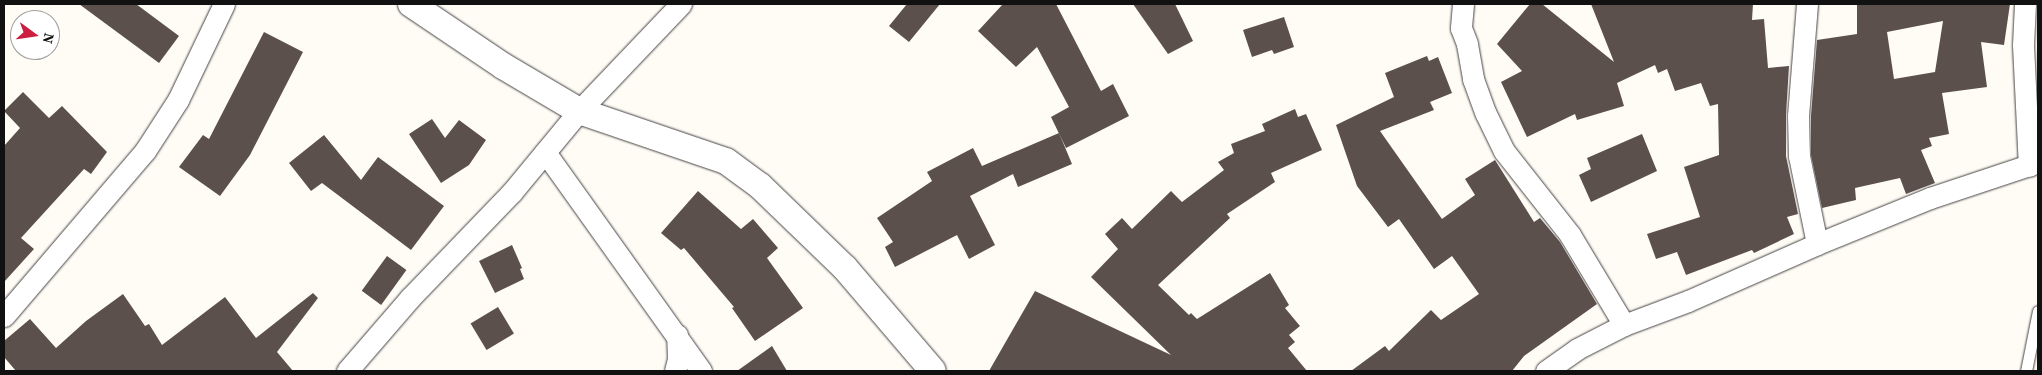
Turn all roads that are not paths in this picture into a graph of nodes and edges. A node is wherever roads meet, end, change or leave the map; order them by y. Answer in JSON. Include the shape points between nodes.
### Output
{"nodes":[{"id":1,"x":224,"y":4,"type":"edge"},
{"id":2,"x":412,"y":4,"type":"edge"},
{"id":3,"x":680,"y":4,"type":"edge"},
{"id":4,"x":1463,"y":4,"type":"edge"},
{"id":5,"x":1807,"y":4,"type":"edge"},
{"id":6,"x":2025,"y":4,"type":"edge"},
{"id":7,"x":579,"y":111,"type":"junction"},
{"id":8,"x":545,"y":152,"type":"junction"},
{"id":9,"x":2034,"y":164,"type":"edge"},
{"id":10,"x":1817,"y":244,"type":"junction"},
{"id":11,"x":2038,"y":312,"type":"edge"},
{"id":12,"x":4,"y":316,"type":"edge"},
{"id":13,"x":1624,"y":325,"type":"junction"},
{"id":14,"x":676,"y":335,"type":"junction"},
{"id":15,"x":347,"y":371,"type":"edge"},
{"id":16,"x":675,"y":371,"type":"edge"},
{"id":17,"x":701,"y":371,"type":"edge"},
{"id":18,"x":933,"y":371,"type":"edge"},
{"id":19,"x":1546,"y":371,"type":"edge"},
{"id":20,"x":2026,"y":371,"type":"edge"}],
"edges":[{"from":1,"to":12,"type":"street","via":[[178,100],[145,151]]},
{"from":2,"to":7,"type":"street","via":[[504,66]]},
{"from":3,"to":7,"type":"street"},
{"from":4,"to":13,"type":"street","via":[[1460,28],[1467,44],[1473,80],[1504,151],[1570,235]]},
{"from":5,"to":10,"type":"street","via":[[1798,116],[1799,156]]},
{"from":6,"to":9,"type":"street","via":[[2023,45]]},
{"from":7,"to":8,"type":"street"},
{"from":7,"to":18,"type":"street","via":[[685,145],[726,162],[753,181],[845,268]]},
{"from":8,"to":14,"type":"street"},
{"from":8,"to":15,"type":"street"},
{"from":9,"to":10,"type":"street","via":[[1930,198]]},
{"from":10,"to":13,"type":"street","via":[[1688,301]]},
{"from":11,"to":20,"type":"lane"},
{"from":13,"to":19,"type":"street","via":[[1577,349]]},
{"from":14,"to":16,"type":"street","via":[[678,359]]},
{"from":14,"to":17,"type":"street"}]}
